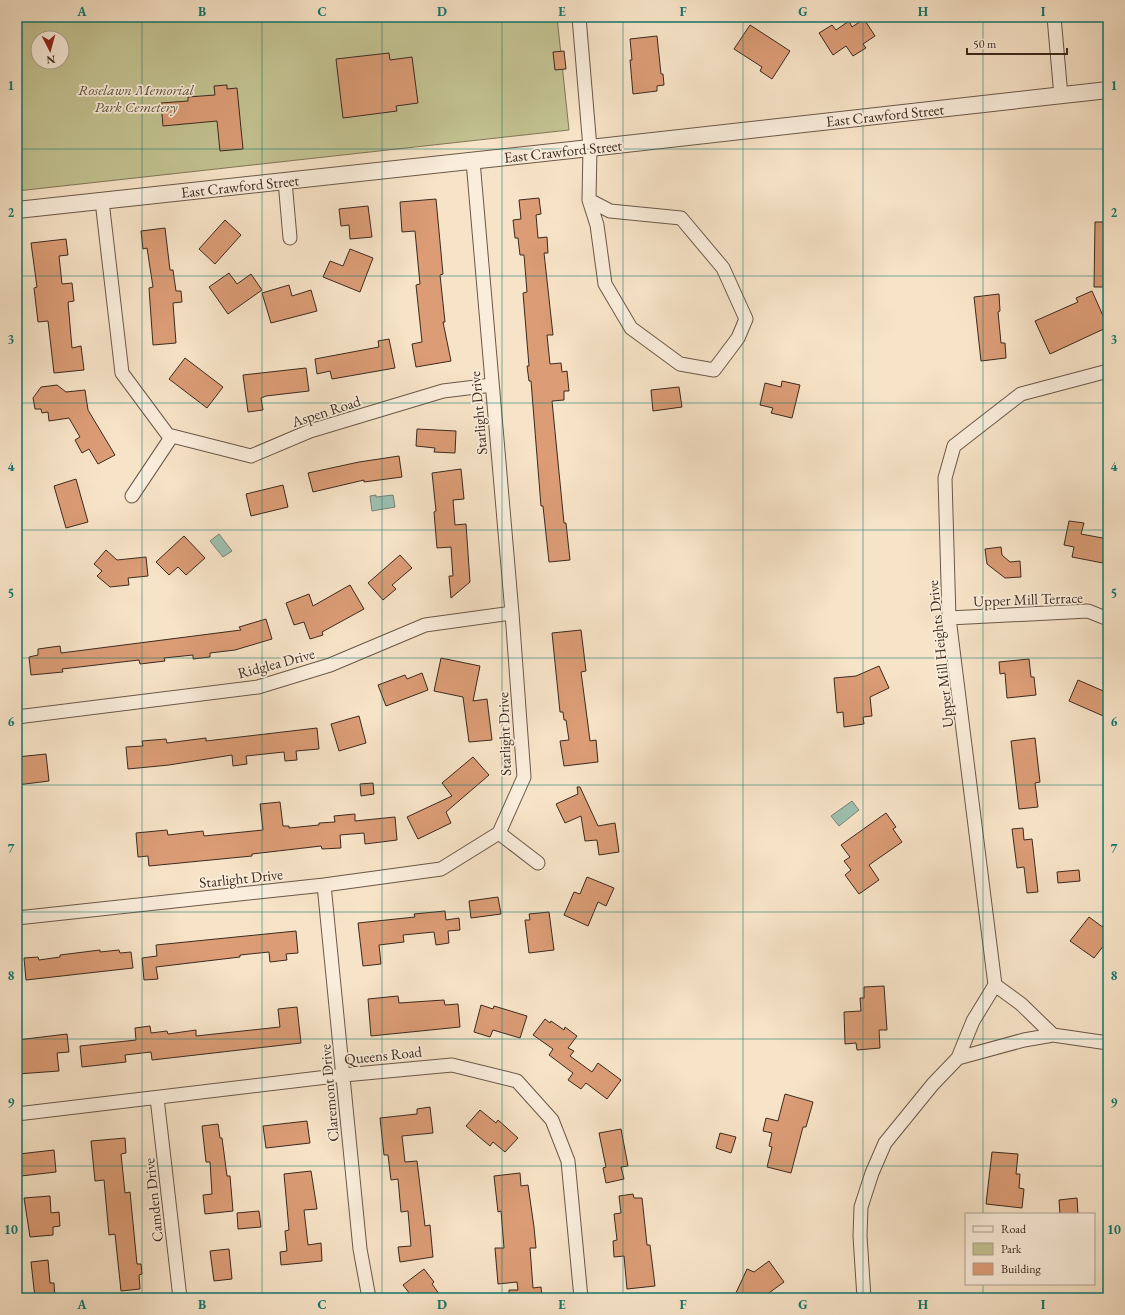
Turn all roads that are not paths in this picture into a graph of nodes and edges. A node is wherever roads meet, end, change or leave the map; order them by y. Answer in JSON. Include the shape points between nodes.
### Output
{"nodes":[{"id":1,"x":579,"y":17,"type":"edge"},
{"id":2,"x":1054,"y":17,"type":"edge"},
{"id":3,"x":1108,"y":90,"type":"edge"},
{"id":4,"x":1060,"y":96,"type":"junction"},
{"id":5,"x":590,"y":148,"type":"junction"},
{"id":6,"x":473,"y":161,"type":"junction"},
{"id":7,"x":286,"y":181,"type":"junction"},
{"id":8,"x":589,"y":200,"type":"junction"},
{"id":9,"x":102,"y":201,"type":"junction"},
{"id":10,"x":17,"y":210,"type":"edge"},
{"id":11,"x":290,"y":238,"type":"dead end"},
{"id":12,"x":1108,"y":371,"type":"edge"},
{"id":13,"x":492,"y":386,"type":"junction"},
{"id":14,"x":172,"y":436,"type":"junction"},
{"id":15,"x":132,"y":496,"type":"dead end"},
{"id":16,"x":512,"y":613,"type":"junction"},
{"id":17,"x":949,"y":618,"type":"junction"},
{"id":18,"x":1108,"y":619,"type":"edge"},
{"id":19,"x":17,"y":717,"type":"edge"},
{"id":20,"x":498,"y":833,"type":"junction"},
{"id":21,"x":538,"y":863,"type":"dead end"},
{"id":22,"x":324,"y":885,"type":"junction"},
{"id":23,"x":17,"y":918,"type":"edge"},
{"id":24,"x":995,"y":985,"type":"junction"},
{"id":25,"x":1052,"y":1035,"type":"junction"},
{"id":26,"x":1108,"y":1043,"type":"edge"},
{"id":27,"x":958,"y":1058,"type":"junction"},
{"id":28,"x":344,"y":1075,"type":"junction"},
{"id":29,"x":157,"y":1098,"type":"junction"},
{"id":30,"x":17,"y":1114,"type":"edge"},
{"id":31,"x":180,"y":1298,"type":"edge"},
{"id":32,"x":369,"y":1298,"type":"edge"},
{"id":33,"x":581,"y":1298,"type":"edge"},
{"id":34,"x":864,"y":1298,"type":"edge"}],
"edges":[{"from":1,"to":5,"type":"street"},
{"from":2,"to":4,"type":"street"},
{"from":3,"to":4,"type":"street","name":"East Crawford Street"},
{"from":4,"to":5,"type":"street","name":"East Crawford Street"},
{"from":5,"to":6,"type":"street","name":"East Crawford Street"},
{"from":5,"to":8,"type":"street"},
{"from":6,"to":7,"type":"street","name":"East Crawford Street"},
{"from":6,"to":13,"type":"street","name":"Starlight Drive"},
{"from":7,"to":9,"type":"street","name":"East Crawford Street"},
{"from":7,"to":11,"type":"street"},
{"from":8,"to":8,"type":"street","via":[[597,226],[605,284],[631,328],[680,364],[714,370],[738,338],[746,319],[723,268],[681,218],[610,211]]},
{"from":9,"to":10,"type":"street","name":"East Crawford Street"},
{"from":9,"to":14,"type":"street","via":[[122,373],[168,435]]},
{"from":12,"to":17,"type":"street","name":"Upper Mill Heights Drive","via":[[1021,394],[954,446],[945,478]]},
{"from":13,"to":14,"type":"street","name":"Aspen Road","via":[[444,391],[310,431],[251,456]]},
{"from":13,"to":16,"type":"street","name":"Starlight Drive"},
{"from":14,"to":15,"type":"street"},
{"from":16,"to":19,"type":"street","name":"Ridglea Drive","via":[[425,625],[330,666],[258,687]]},
{"from":16,"to":20,"type":"street","name":"Starlight Drive","via":[[524,777]]},
{"from":17,"to":18,"type":"street","name":"Upper Mill Terrace","via":[[1088,611]]},
{"from":17,"to":24,"type":"street","name":"Upper Mill Heights Drive"},
{"from":20,"to":21,"type":"street"},
{"from":20,"to":22,"type":"street","name":"Starlight Drive","via":[[441,869]]},
{"from":22,"to":23,"type":"street","name":"Starlight Drive"},
{"from":22,"to":28,"type":"street","name":"Claremont Drive"},
{"from":24,"to":25,"type":"street","via":[[1021,1004]]},
{"from":24,"to":27,"type":"street","via":[[973,1021]]},
{"from":25,"to":26,"type":"street"},
{"from":25,"to":27,"type":"street"},
{"from":27,"to":34,"type":"street","via":[[933,1084],[885,1143],[872,1173],[861,1207]]},
{"from":28,"to":29,"type":"street","name":"Queens Road"},
{"from":28,"to":32,"type":"street","name":"Claremont Drive","via":[[360,1249]]},
{"from":28,"to":33,"type":"street","name":"Queens Road","via":[[452,1065],[517,1081],[552,1120],[568,1161]]},
{"from":29,"to":30,"type":"street","name":"Queens Road"},
{"from":29,"to":31,"type":"street","name":"Camden Drive"}]}
